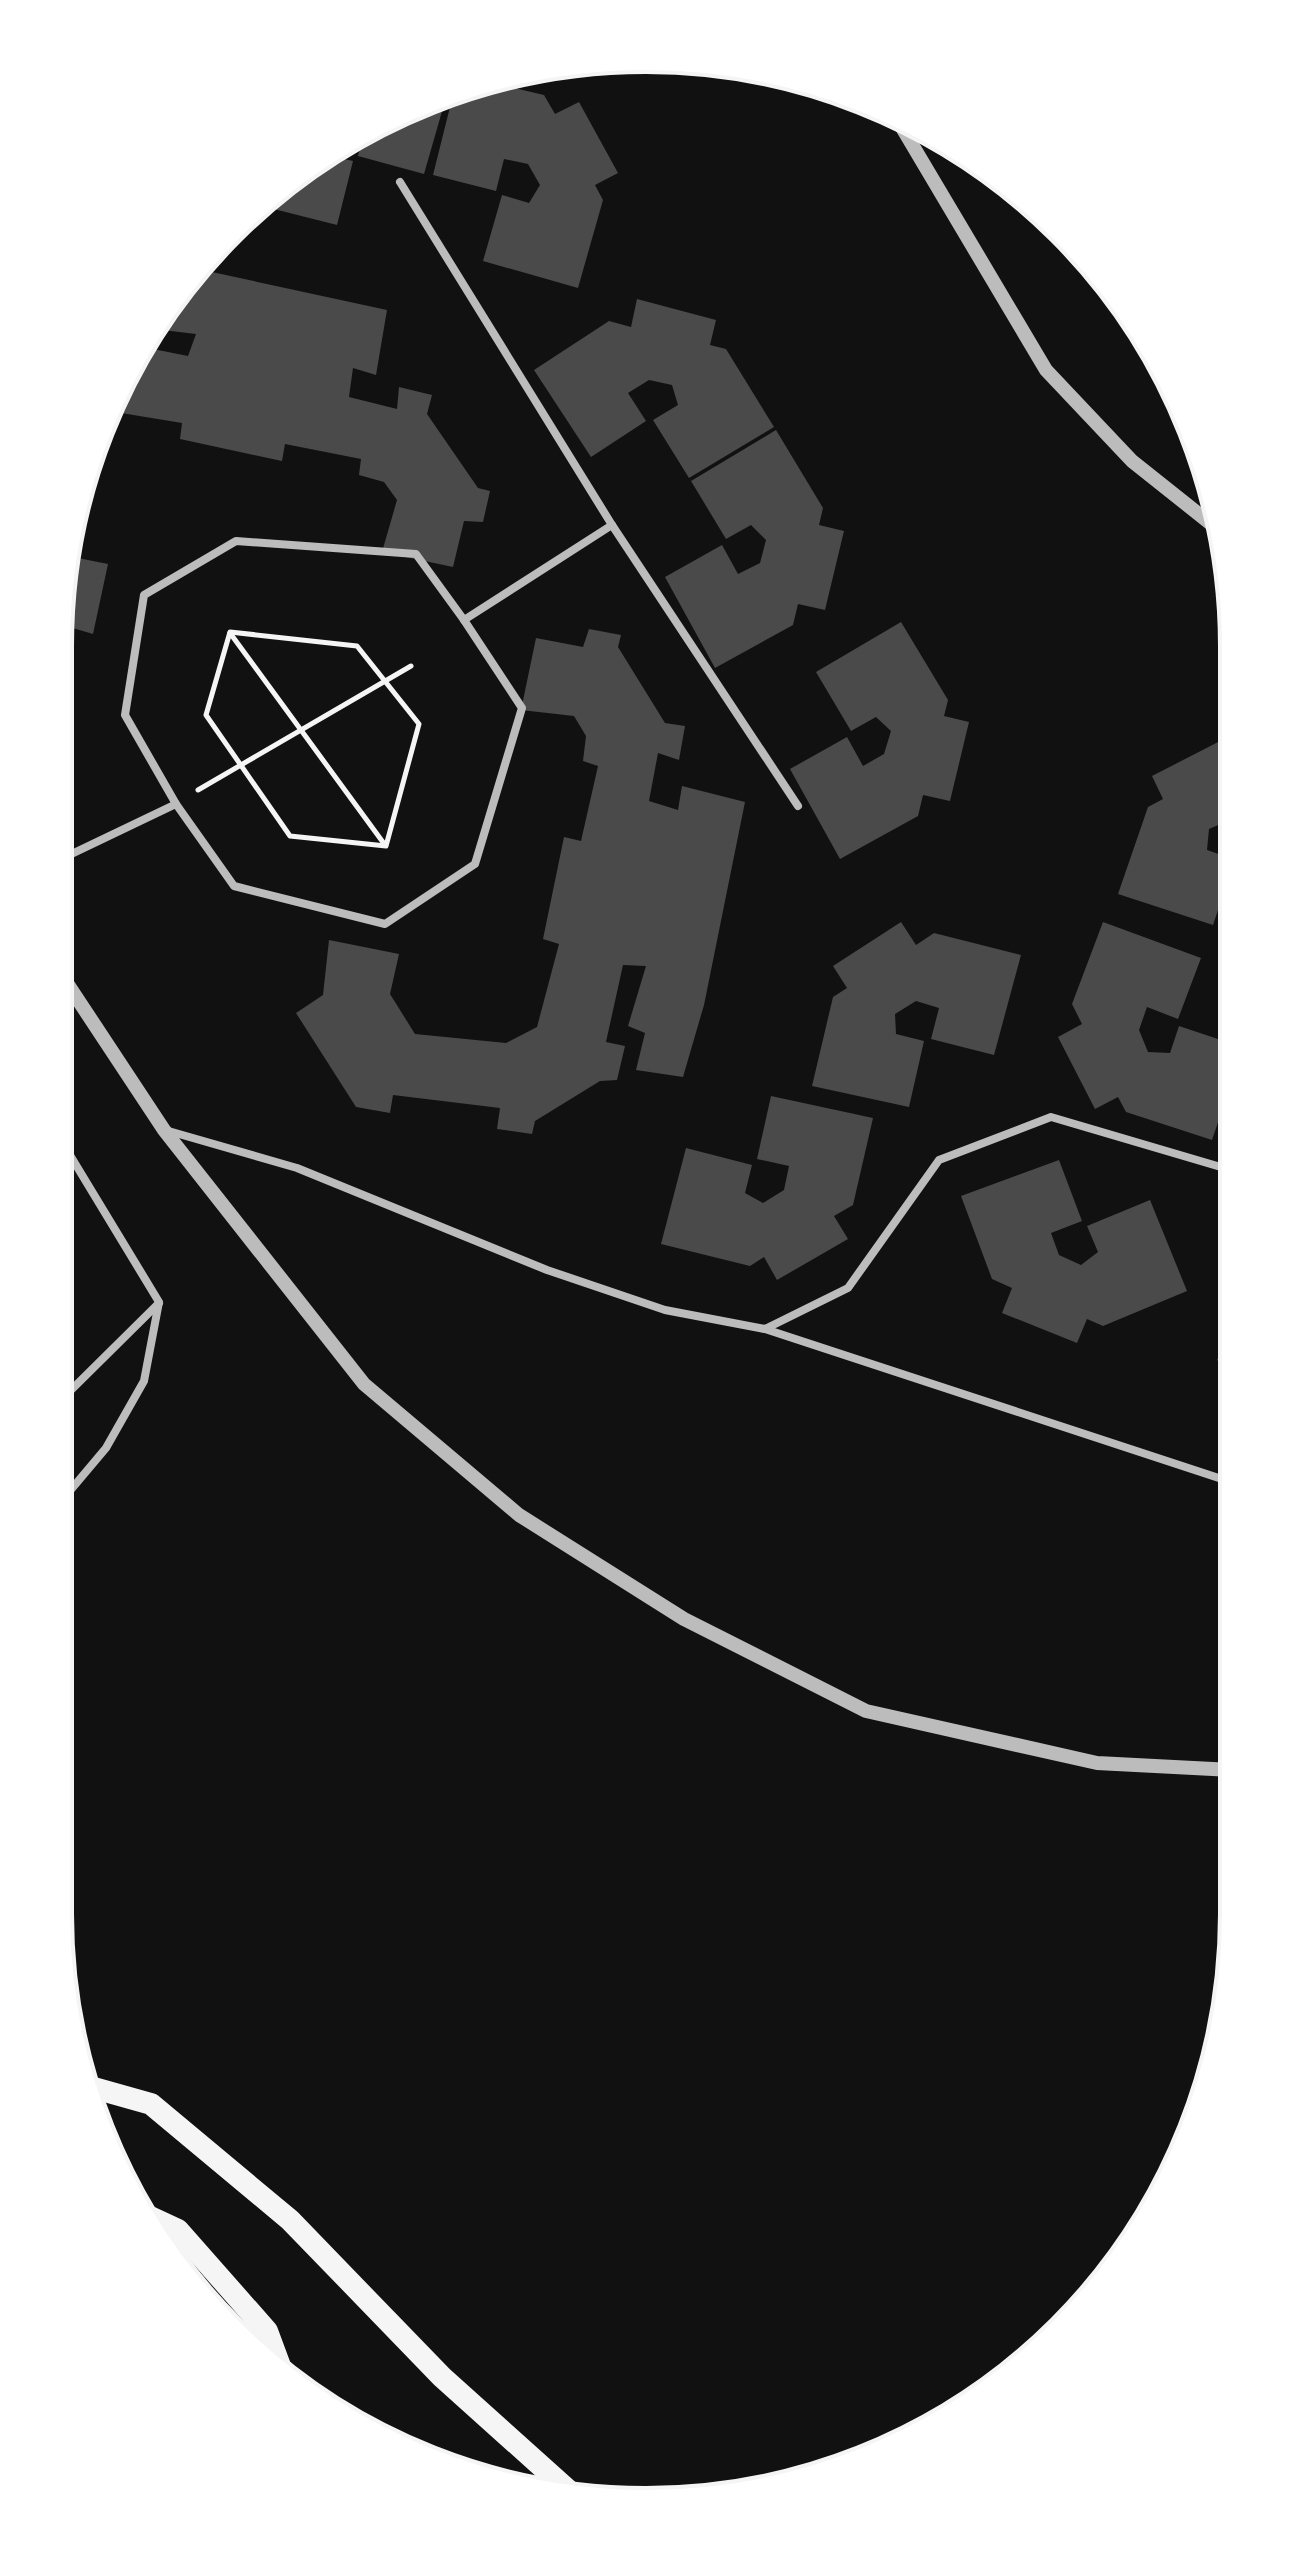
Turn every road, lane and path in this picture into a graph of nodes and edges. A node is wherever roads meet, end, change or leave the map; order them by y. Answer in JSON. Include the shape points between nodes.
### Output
{"nodes":[{"id":1,"x":906,"y":134,"type":"edge"},
{"id":2,"x":400,"y":182,"type":"dead end"},
{"id":3,"x":1205,"y":519,"type":"edge"},
{"id":4,"x":612,"y":525,"type":"junction"},
{"id":5,"x":464,"y":620,"type":"junction"},
{"id":6,"x":230,"y":632,"type":"junction"},
{"id":7,"x":411,"y":666,"type":"dead end"},
{"id":8,"x":385,"y":682,"type":"junction"},
{"id":9,"x":301,"y":730,"type":"junction"},
{"id":10,"x":241,"y":764,"type":"junction"},
{"id":11,"x":176,"y":804,"type":"junction"},
{"id":12,"x":798,"y":806,"type":"dead end"},
{"id":13,"x":386,"y":846,"type":"junction"},
{"id":14,"x":72,"y":854,"type":"edge"},
{"id":15,"x":72,"y":991,"type":"edge"},
{"id":16,"x":164,"y":1130,"type":"junction"},
{"id":17,"x":72,"y":1158,"type":"edge"},
{"id":18,"x":1220,"y":1167,"type":"edge"},
{"id":19,"x":159,"y":1302,"type":"junction"},
{"id":20,"x":765,"y":1329,"type":"junction"},
{"id":21,"x":72,"y":1389,"type":"edge"},
{"id":22,"x":1220,"y":1478,"type":"edge"},
{"id":23,"x":72,"y":1488,"type":"edge"},
{"id":24,"x":1220,"y":1769,"type":"edge"},
{"id":25,"x":99,"y":2089,"type":"edge"},
{"id":26,"x":163,"y":2223,"type":"edge"},
{"id":27,"x":274,"y":2351,"type":"edge"},
{"id":28,"x":558,"y":2481,"type":"edge"}],
"edges":[{"from":1,"to":3,"type":"street","via":[[1046,370],[1132,461]]},
{"from":2,"to":4,"type":"street"},
{"from":4,"to":5,"type":"street"},
{"from":4,"to":12,"type":"street"},
{"from":5,"to":11,"type":"street","via":[[416,554],[236,541],[144,595],[125,715]]},
{"from":5,"to":11,"type":"street","via":[[522,708],[475,864],[385,924],[234,886]]},
{"from":6,"to":8,"type":"path","via":[[357,646]]},
{"from":6,"to":9,"type":"path"},
{"from":6,"to":10,"type":"path","via":[[206,715]]},
{"from":7,"to":8,"type":"path"},
{"from":8,"to":9,"type":"path"},
{"from":8,"to":13,"type":"path","via":[[419,724]]},
{"from":9,"to":10,"type":"path"},
{"from":9,"to":13,"type":"path"},
{"from":10,"to":11,"type":"path"},
{"from":10,"to":13,"type":"path","via":[[290,836]]},
{"from":11,"to":14,"type":"street"},
{"from":15,"to":16,"type":"street"},
{"from":16,"to":20,"type":"street","via":[[297,1168],[547,1270],[665,1310]]},
{"from":16,"to":24,"type":"street","via":[[364,1384],[519,1515],[684,1619],[866,1711],[1097,1763]]},
{"from":17,"to":19,"type":"street"},
{"from":18,"to":20,"type":"street","via":[[1051,1117],[939,1160],[848,1288]]},
{"from":19,"to":21,"type":"street"},
{"from":19,"to":23,"type":"street","via":[[144,1381],[106,1448]]},
{"from":20,"to":22,"type":"street"},
{"from":25,"to":28,"type":"highway","via":[[151,2104],[290,2220],[442,2377]]},
{"from":26,"to":27,"type":"highway","via":[[178,2230],[267,2331]]}]}
